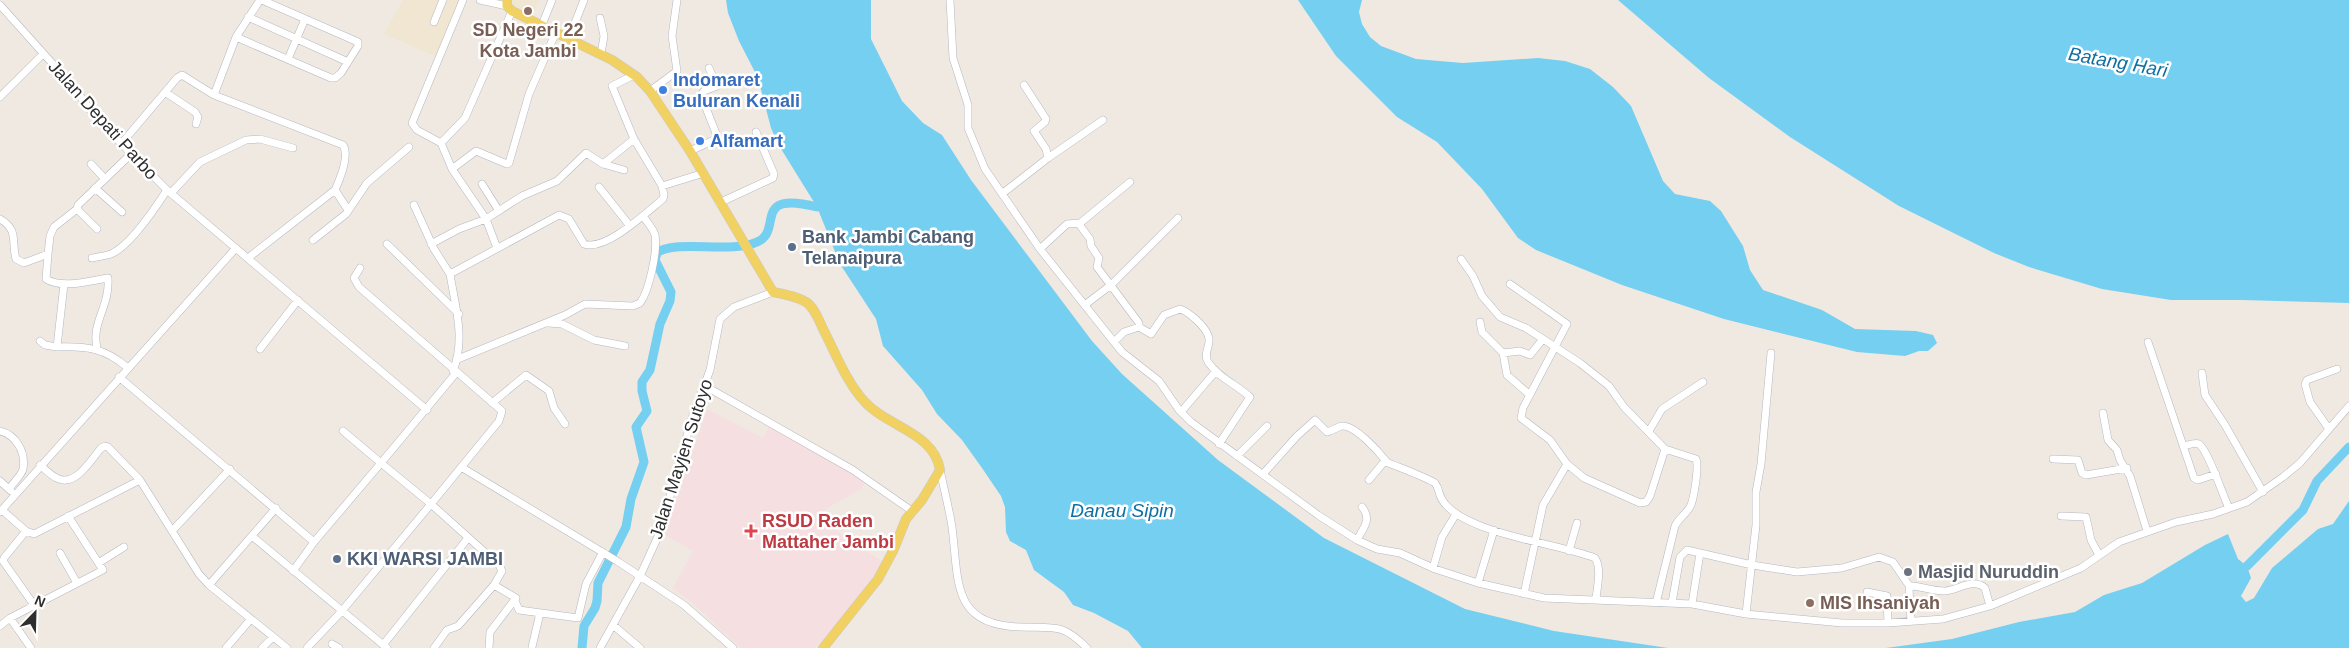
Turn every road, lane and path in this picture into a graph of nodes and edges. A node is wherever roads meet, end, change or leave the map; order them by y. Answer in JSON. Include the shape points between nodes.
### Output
{"nodes":[{"id":1,"x":261,"y":0,"type":"edge"},
{"id":2,"x":443,"y":0,"type":"edge"},
{"id":3,"x":463,"y":0,"type":"edge"},
{"id":4,"x":480,"y":0,"type":"edge"},
{"id":5,"x":552,"y":0,"type":"edge"},
{"id":6,"x":584,"y":0,"type":"edge"},
{"id":7,"x":677,"y":0,"type":"edge"},
{"id":8,"x":950,"y":0,"type":"edge"},
{"id":9,"x":0,"y":5,"type":"edge"},
{"id":10,"x":508,"y":6,"type":"edge"},
{"id":11,"x":248,"y":17,"type":"junction"},
{"id":12,"x":600,"y":18,"type":"dead end"},
{"id":13,"x":305,"y":19,"type":"junction"},
{"id":14,"x":434,"y":22,"type":"dead end"},
{"id":15,"x":542,"y":25,"type":"junction"},
{"id":16,"x":556,"y":32,"type":"junction"},
{"id":17,"x":236,"y":36,"type":"junction"},
{"id":18,"x":296,"y":38,"type":"junction"},
{"id":19,"x":569,"y":38,"type":"junction"},
{"id":20,"x":43,"y":54,"type":"junction"},
{"id":21,"x":602,"y":54,"type":"junction"},
{"id":22,"x":288,"y":59,"type":"junction"},
{"id":23,"x":348,"y":62,"type":"junction"},
{"id":24,"x":709,"y":68,"type":"dead end"},
{"id":25,"x":634,"y":75,"type":"junction"},
{"id":26,"x":1024,"y":85,"type":"dead end"},
{"id":27,"x":650,"y":91,"type":"junction"},
{"id":28,"x":165,"y":92,"type":"junction"},
{"id":29,"x":214,"y":95,"type":"junction"},
{"id":30,"x":0,"y":97,"type":"edge"},
{"id":31,"x":1103,"y":120,"type":"dead end"},
{"id":32,"x":196,"y":124,"type":"dead end"},
{"id":33,"x":756,"y":132,"type":"dead end"},
{"id":34,"x":634,"y":139,"type":"junction"},
{"id":35,"x":121,"y":144,"type":"junction"},
{"id":36,"x":441,"y":144,"type":"junction"},
{"id":37,"x":409,"y":147,"type":"dead end"},
{"id":38,"x":293,"y":148,"type":"dead end"},
{"id":39,"x":690,"y":151,"type":"junction"},
{"id":40,"x":131,"y":154,"type":"junction"},
{"id":41,"x":1048,"y":158,"type":"junction"},
{"id":42,"x":91,"y":164,"type":"dead end"},
{"id":43,"x":603,"y":164,"type":"junction"},
{"id":44,"x":452,"y":169,"type":"junction"},
{"id":45,"x":624,"y":170,"type":"dead end"},
{"id":46,"x":704,"y":173,"type":"junction"},
{"id":47,"x":104,"y":178,"type":"junction"},
{"id":48,"x":1130,"y":182,"type":"dead end"},
{"id":49,"x":482,"y":184,"type":"dead end"},
{"id":50,"x":662,"y":186,"type":"junction"},
{"id":51,"x":599,"y":187,"type":"dead end"},
{"id":52,"x":95,"y":188,"type":"junction"},
{"id":53,"x":335,"y":190,"type":"junction"},
{"id":54,"x":169,"y":191,"type":"junction"},
{"id":55,"x":1003,"y":193,"type":"junction"},
{"id":56,"x":720,"y":203,"type":"junction"},
{"id":57,"x":414,"y":205,"type":"dead end"},
{"id":58,"x":77,"y":209,"type":"junction"},
{"id":59,"x":348,"y":210,"type":"junction"},
{"id":60,"x":499,"y":211,"type":"junction"},
{"id":61,"x":122,"y":212,"type":"dead end"},
{"id":62,"x":643,"y":216,"type":"junction"},
{"id":63,"x":1178,"y":218,"type":"dead end"},
{"id":64,"x":0,"y":219,"type":"edge"},
{"id":65,"x":486,"y":219,"type":"junction"},
{"id":66,"x":1080,"y":223,"type":"junction"},
{"id":67,"x":630,"y":226,"type":"junction"},
{"id":68,"x":97,"y":229,"type":"dead end"},
{"id":69,"x":314,"y":240,"type":"dead end"},
{"id":70,"x":387,"y":244,"type":"dead end"},
{"id":71,"x":431,"y":244,"type":"junction"},
{"id":72,"x":236,"y":248,"type":"junction"},
{"id":73,"x":497,"y":248,"type":"junction"},
{"id":74,"x":1040,"y":249,"type":"junction"},
{"id":75,"x":48,"y":254,"type":"junction"},
{"id":76,"x":92,"y":258,"type":"dead end"},
{"id":77,"x":248,"y":258,"type":"junction"},
{"id":78,"x":1461,"y":259,"type":"dead end"},
{"id":79,"x":360,"y":268,"type":"dead end"},
{"id":80,"x":450,"y":274,"type":"junction"},
{"id":81,"x":64,"y":284,"type":"junction"},
{"id":82,"x":1510,"y":284,"type":"dead end"},
{"id":83,"x":1111,"y":285,"type":"junction"},
{"id":84,"x":773,"y":292,"type":"junction"},
{"id":85,"x":298,"y":300,"type":"junction"},
{"id":86,"x":1086,"y":304,"type":"junction"},
{"id":87,"x":459,"y":314,"type":"junction"},
{"id":88,"x":547,"y":322,"type":"junction"},
{"id":89,"x":1480,"y":322,"type":"dead end"},
{"id":90,"x":1139,"y":327,"type":"junction"},
{"id":91,"x":1543,"y":339,"type":"junction"},
{"id":92,"x":40,"y":341,"type":"dead end"},
{"id":93,"x":1114,"y":342,"type":"junction"},
{"id":94,"x":2148,"y":342,"type":"dead end"},
{"id":95,"x":57,"y":346,"type":"junction"},
{"id":96,"x":625,"y":346,"type":"dead end"},
{"id":97,"x":1555,"y":347,"type":"junction"},
{"id":98,"x":97,"y":348,"type":"junction"},
{"id":99,"x":260,"y":349,"type":"dead end"},
{"id":100,"x":1503,"y":353,"type":"junction"},
{"id":101,"x":1771,"y":353,"type":"dead end"},
{"id":102,"x":458,"y":359,"type":"junction"},
{"id":103,"x":128,"y":368,"type":"junction"},
{"id":104,"x":2337,"y":369,"type":"dead end"},
{"id":105,"x":1216,"y":370,"type":"junction"},
{"id":106,"x":455,"y":372,"type":"junction"},
{"id":107,"x":2202,"y":373,"type":"dead end"},
{"id":108,"x":119,"y":377,"type":"junction"},
{"id":109,"x":1703,"y":382,"type":"dead end"},
{"id":110,"x":704,"y":386,"type":"junction"},
{"id":111,"x":1530,"y":395,"type":"junction"},
{"id":112,"x":492,"y":403,"type":"junction"},
{"id":113,"x":2349,"y":406,"type":"edge"},
{"id":114,"x":427,"y":410,"type":"junction"},
{"id":115,"x":1181,"y":412,"type":"junction"},
{"id":116,"x":2103,"y":413,"type":"dead end"},
{"id":117,"x":565,"y":424,"type":"dead end"},
{"id":118,"x":1267,"y":426,"type":"dead end"},
{"id":119,"x":2329,"y":428,"type":"junction"},
{"id":120,"x":0,"y":431,"type":"edge"},
{"id":121,"x":1649,"y":431,"type":"junction"},
{"id":122,"x":343,"y":432,"type":"dead end"},
{"id":123,"x":1219,"y":444,"type":"junction"},
{"id":124,"x":2184,"y":446,"type":"junction"},
{"id":125,"x":1665,"y":449,"type":"junction"},
{"id":126,"x":1237,"y":456,"type":"junction"},
{"id":127,"x":2053,"y":459,"type":"dead end"},
{"id":128,"x":1386,"y":461,"type":"junction"},
{"id":129,"x":381,"y":463,"type":"junction"},
{"id":130,"x":1567,"y":464,"type":"junction"},
{"id":131,"x":40,"y":466,"type":"junction"},
{"id":132,"x":461,"y":467,"type":"junction"},
{"id":133,"x":2127,"y":468,"type":"junction"},
{"id":134,"x":230,"y":469,"type":"junction"},
{"id":135,"x":940,"y":470,"type":"junction"},
{"id":136,"x":1263,"y":474,"type":"junction"},
{"id":137,"x":2216,"y":474,"type":"junction"},
{"id":138,"x":140,"y":480,"type":"junction"},
{"id":139,"x":1369,"y":480,"type":"dead end"},
{"id":140,"x":0,"y":481,"type":"edge"},
{"id":141,"x":11,"y":492,"type":"junction"},
{"id":142,"x":2262,"y":492,"type":"junction"},
{"id":143,"x":431,"y":504,"type":"junction"},
{"id":144,"x":1362,"y":507,"type":"dead end"},
{"id":145,"x":276,"y":508,"type":"junction"},
{"id":146,"x":2229,"y":508,"type":"junction"},
{"id":147,"x":1,"y":511,"type":"edge"},
{"id":148,"x":912,"y":511,"type":"junction"},
{"id":149,"x":1456,"y":514,"type":"junction"},
{"id":150,"x":68,"y":516,"type":"junction"},
{"id":151,"x":2061,"y":516,"type":"dead end"},
{"id":152,"x":1577,"y":523,"type":"dead end"},
{"id":153,"x":1494,"y":530,"type":"junction"},
{"id":154,"x":26,"y":531,"type":"junction"},
{"id":155,"x":172,"y":531,"type":"junction"},
{"id":156,"x":2146,"y":531,"type":"junction"},
{"id":157,"x":253,"y":537,"type":"junction"},
{"id":158,"x":468,"y":538,"type":"junction"},
{"id":159,"x":1357,"y":540,"type":"junction"},
{"id":160,"x":1534,"y":541,"type":"junction"},
{"id":161,"x":314,"y":542,"type":"junction"},
{"id":162,"x":124,"y":547,"type":"dead end"},
{"id":163,"x":1569,"y":551,"type":"junction"},
{"id":164,"x":60,"y":553,"type":"dead end"},
{"id":165,"x":604,"y":553,"type":"junction"},
{"id":166,"x":1700,"y":553,"type":"junction"},
{"id":167,"x":2099,"y":555,"type":"junction"},
{"id":168,"x":100,"y":562,"type":"junction"},
{"id":169,"x":1752,"y":565,"type":"junction"},
{"id":170,"x":1433,"y":568,"type":"junction"},
{"id":171,"x":293,"y":571,"type":"junction"},
{"id":172,"x":640,"y":576,"type":"junction"},
{"id":173,"x":77,"y":583,"type":"junction"},
{"id":174,"x":1478,"y":583,"type":"junction"},
{"id":175,"x":209,"y":585,"type":"junction"},
{"id":176,"x":494,"y":585,"type":"junction"},
{"id":177,"x":1910,"y":587,"type":"junction"},
{"id":178,"x":1867,"y":592,"type":"dead end"},
{"id":179,"x":1524,"y":594,"type":"junction"},
{"id":180,"x":1596,"y":599,"type":"junction"},
{"id":181,"x":515,"y":601,"type":"junction"},
{"id":182,"x":1656,"y":602,"type":"junction"},
{"id":183,"x":1672,"y":603,"type":"junction"},
{"id":184,"x":1692,"y":604,"type":"junction"},
{"id":185,"x":34,"y":605,"type":"junction"},
{"id":186,"x":1990,"y":606,"type":"junction"},
{"id":187,"x":341,"y":612,"type":"junction"},
{"id":188,"x":540,"y":613,"type":"junction"},
{"id":189,"x":1746,"y":614,"type":"junction"},
{"id":190,"x":10,"y":618,"type":"junction"},
{"id":191,"x":250,"y":620,"type":"junction"},
{"id":192,"x":1911,"y":621,"type":"junction"},
{"id":193,"x":1888,"y":623,"type":"junction"},
{"id":194,"x":613,"y":625,"type":"junction"},
{"id":195,"x":0,"y":626,"type":"edge"},
{"id":196,"x":273,"y":637,"type":"junction"},
{"id":197,"x":385,"y":646,"type":"edge"},
{"id":198,"x":532,"y":647,"type":"edge"},
{"id":199,"x":31,"y":648,"type":"edge"},
{"id":200,"x":226,"y":648,"type":"edge"},
{"id":201,"x":262,"y":648,"type":"edge"},
{"id":202,"x":287,"y":648,"type":"edge"},
{"id":203,"x":307,"y":648,"type":"edge"},
{"id":204,"x":434,"y":648,"type":"edge"},
{"id":205,"x":489,"y":648,"type":"edge"},
{"id":206,"x":600,"y":648,"type":"edge"},
{"id":207,"x":640,"y":648,"type":"edge"},
{"id":208,"x":733,"y":648,"type":"edge"},
{"id":209,"x":823,"y":648,"type":"edge"},
{"id":210,"x":1087,"y":648,"type":"edge"}],
"edges":[{"from":1,"to":11,"type":"street"},
{"from":1,"to":13,"type":"street"},
{"from":2,"to":14,"type":"street"},
{"from":3,"to":36,"type":"street","via":[[412,123],[416,130]]},
{"from":4,"to":10,"type":"street"},
{"from":5,"to":15,"type":"street"},
{"from":6,"to":19,"type":"street"},
{"from":7,"to":27,"type":"street","via":[[672,36],[677,71]]},
{"from":8,"to":55,"type":"street","via":[[953,58],[968,105],[968,128],[985,168]]},
{"from":9,"to":20,"type":"street","name":"Jalan Depati Parbo"},
{"from":10,"to":15,"type":"main road"},
{"from":10,"to":36,"type":"street","via":[[465,118]]},
{"from":11,"to":17,"type":"street"},
{"from":11,"to":18,"type":"street"},
{"from":12,"to":21,"type":"street","via":[[604,36]]},
{"from":13,"to":18,"type":"street"},
{"from":13,"to":23,"type":"street","via":[[358,42]]},
{"from":15,"to":16,"type":"main road"},
{"from":16,"to":19,"type":"main road"},
{"from":16,"to":44,"type":"street","via":[[529,94],[509,163],[476,151]]},
{"from":17,"to":22,"type":"street"},
{"from":17,"to":29,"type":"street"},
{"from":18,"to":22,"type":"street"},
{"from":18,"to":23,"type":"street"},
{"from":19,"to":21,"type":"main road"},
{"from":20,"to":30,"type":"street"},
{"from":20,"to":35,"type":"street","name":"Jalan Depati Parbo"},
{"from":21,"to":25,"type":"main road"},
{"from":22,"to":23,"type":"street","via":[[331,78],[339,76]]},
{"from":24,"to":39,"type":"street","via":[[717,86],[701,95],[717,136]]},
{"from":25,"to":27,"type":"main road"},
{"from":25,"to":34,"type":"street","via":[[612,86]]},
{"from":26,"to":41,"type":"street","via":[[1046,119],[1034,131]]},
{"from":27,"to":39,"type":"main road"},
{"from":28,"to":29,"type":"street","via":[[182,75]]},
{"from":28,"to":32,"type":"street","via":[[195,112],[198,117]]},
{"from":28,"to":35,"type":"street"},
{"from":29,"to":53,"type":"street","via":[[343,144],[346,152]]},
{"from":31,"to":41,"type":"street"},
{"from":33,"to":56,"type":"street","via":[[773,178]]},
{"from":34,"to":43,"type":"street"},
{"from":34,"to":50,"type":"street"},
{"from":35,"to":40,"type":"street","name":"Jalan Depati Parbo"},
{"from":36,"to":44,"type":"street"},
{"from":37,"to":59,"type":"street","via":[[368,183]]},
{"from":38,"to":54,"type":"street","via":[[260,139],[246,140],[200,162]]},
{"from":39,"to":46,"type":"main road"},
{"from":40,"to":47,"type":"street"},
{"from":40,"to":54,"type":"street","name":"Jalan Depati Parbo"},
{"from":41,"to":55,"type":"street"},
{"from":42,"to":47,"type":"street"},
{"from":43,"to":45,"type":"street"},
{"from":43,"to":60,"type":"street","via":[[586,153],[557,181],[522,196]]},
{"from":44,"to":65,"type":"street"},
{"from":46,"to":50,"type":"street"},
{"from":46,"to":56,"type":"main road"},
{"from":47,"to":52,"type":"street"},
{"from":48,"to":66,"type":"street"},
{"from":49,"to":60,"type":"street"},
{"from":50,"to":62,"type":"street","via":[[664,197]]},
{"from":51,"to":67,"type":"street"},
{"from":52,"to":58,"type":"street"},
{"from":52,"to":61,"type":"street"},
{"from":53,"to":59,"type":"street"},
{"from":53,"to":77,"type":"street"},
{"from":54,"to":72,"type":"street","name":"Jalan Depati Parbo"},
{"from":54,"to":76,"type":"street","via":[[123,246],[112,254]]},
{"from":55,"to":74,"type":"street"},
{"from":56,"to":84,"type":"main road"},
{"from":57,"to":71,"type":"street"},
{"from":58,"to":68,"type":"street"},
{"from":58,"to":75,"type":"street","via":[[54,227]]},
{"from":59,"to":69,"type":"street"},
{"from":60,"to":65,"type":"street"},
{"from":62,"to":67,"type":"street"},
{"from":62,"to":88,"type":"street","via":[[653,230],[655,243],[646,291],[640,303],[633,306],[590,302]]},
{"from":63,"to":83,"type":"street"},
{"from":64,"to":75,"type":"street","via":[[10,226],[17,261],[24,262]]},
{"from":65,"to":71,"type":"street"},
{"from":65,"to":73,"type":"street"},
{"from":66,"to":74,"type":"street","via":[[1067,224]]},
{"from":66,"to":83,"type":"street","via":[[1099,258],[1097,267]]},
{"from":67,"to":73,"type":"street","via":[[591,246],[581,241],[569,219],[559,215]]},
{"from":70,"to":87,"type":"street"},
{"from":71,"to":80,"type":"street"},
{"from":72,"to":77,"type":"street","name":"Jalan Depati Parbo"},
{"from":72,"to":103,"type":"street"},
{"from":73,"to":80,"type":"street"},
{"from":74,"to":86,"type":"street"},
{"from":75,"to":81,"type":"street","via":[[46,279]]},
{"from":77,"to":85,"type":"street","name":"Jalan Depati Parbo"},
{"from":78,"to":91,"type":"street","via":[[1482,296],[1497,314]]},
{"from":79,"to":106,"type":"street","via":[[354,278],[359,287]]},
{"from":80,"to":87,"type":"street"},
{"from":81,"to":95,"type":"street"},
{"from":81,"to":98,"type":"street","via":[[108,278],[106,305],[95,334]]},
{"from":82,"to":97,"type":"street","via":[[1567,323]]},
{"from":83,"to":86,"type":"street"},
{"from":83,"to":90,"type":"street","via":[[1139,322]]},
{"from":84,"to":110,"type":"street","name":"Jalan Mayjen Sutoyo","via":[[734,307],[720,319],[713,360]]},
{"from":84,"to":135,"type":"main road","via":[[807,303],[864,400],[888,420],[926,443],[936,454]]},
{"from":85,"to":99,"type":"street"},
{"from":85,"to":114,"type":"street","name":"Jalan Depati Parbo"},
{"from":86,"to":93,"type":"street"},
{"from":87,"to":102,"type":"street"},
{"from":88,"to":96,"type":"street","via":[[562,324],[594,340]]},
{"from":88,"to":102,"type":"street"},
{"from":89,"to":100,"type":"street","via":[[1482,332]]},
{"from":90,"to":93,"type":"street","via":[[1124,332]]},
{"from":90,"to":105,"type":"street","via":[[1151,334],[1164,315],[1182,309],[1206,331],[1209,340],[1206,357]]},
{"from":91,"to":97,"type":"street"},
{"from":91,"to":100,"type":"street","via":[[1530,355],[1520,351]]},
{"from":92,"to":95,"type":"street","via":[[48,346]]},
{"from":93,"to":115,"type":"street","via":[[1159,381]]},
{"from":94,"to":124,"type":"street"},
{"from":95,"to":98,"type":"street"},
{"from":97,"to":111,"type":"street"},
{"from":97,"to":121,"type":"street","via":[[1610,386],[1624,408]]},
{"from":98,"to":103,"type":"street"},
{"from":100,"to":111,"type":"street","via":[[1507,376]]},
{"from":101,"to":169,"type":"street","via":[[1756,492]]},
{"from":102,"to":106,"type":"street"},
{"from":103,"to":108,"type":"street"},
{"from":104,"to":119,"type":"street","via":[[2305,384],[2310,402]]},
{"from":105,"to":115,"type":"street"},
{"from":105,"to":123,"type":"street","via":[[1250,397]]},
{"from":106,"to":112,"type":"street"},
{"from":106,"to":114,"type":"street"},
{"from":107,"to":142,"type":"street","via":[[2205,395]]},
{"from":108,"to":131,"type":"street"},
{"from":108,"to":134,"type":"street"},
{"from":109,"to":121,"type":"street","via":[[1662,409]]},
{"from":110,"to":148,"type":"street","via":[[853,470]]},
{"from":110,"to":172,"type":"street","name":"Jalan Mayjen Sutoyo","via":[[660,532]]},
{"from":111,"to":130,"type":"street","via":[[1520,413],[1521,418],[1550,440]]},
{"from":112,"to":117,"type":"street","via":[[526,375],[549,391],[554,408]]},
{"from":112,"to":132,"type":"street","via":[[502,411],[502,416]]},
{"from":113,"to":119,"type":"street"},
{"from":114,"to":129,"type":"street"},
{"from":115,"to":123,"type":"street"},
{"from":116,"to":133,"type":"street","via":[[2108,440]]},
{"from":118,"to":126,"type":"street"},
{"from":119,"to":142,"type":"street","via":[[2300,463]]},
{"from":120,"to":141,"type":"street","via":[[17,440],[22,457],[22,472]]},
{"from":121,"to":125,"type":"street"},
{"from":122,"to":129,"type":"street"},
{"from":123,"to":126,"type":"street"},
{"from":124,"to":137,"type":"street","via":[[2199,444]]},
{"from":124,"to":137,"type":"street","via":[[2194,478],[2198,480]]},
{"from":125,"to":130,"type":"street","via":[[1650,496],[1643,503],[1593,483]]},
{"from":125,"to":182,"type":"street","via":[[1694,457],[1698,464],[1690,507],[1675,526]]},
{"from":126,"to":136,"type":"street"},
{"from":127,"to":133,"type":"street","via":[[2078,460],[2082,473],[2086,475]]},
{"from":128,"to":136,"type":"street","via":[[1374,446],[1350,428],[1342,426],[1327,432],[1315,420]]},
{"from":128,"to":139,"type":"street","via":[[1376,468]]},
{"from":128,"to":149,"type":"street","via":[[1435,483],[1438,494]]},
{"from":129,"to":143,"type":"street"},
{"from":129,"to":161,"type":"street"},
{"from":130,"to":160,"type":"street","via":[[1543,504]]},
{"from":131,"to":138,"type":"street","via":[[57,478],[74,478],[100,448],[106,446]]},
{"from":131,"to":141,"type":"street"},
{"from":132,"to":143,"type":"street"},
{"from":132,"to":165,"type":"street"},
{"from":133,"to":156,"type":"street"},
{"from":134,"to":145,"type":"street"},
{"from":134,"to":155,"type":"street"},
{"from":135,"to":148,"type":"main road"},
{"from":135,"to":210,"type":"street","via":[[960,591],[975,615],[1005,627],[1067,630]]},
{"from":136,"to":159,"type":"street"},
{"from":137,"to":146,"type":"street","via":[[2220,492]]},
{"from":138,"to":150,"type":"street"},
{"from":138,"to":155,"type":"street"},
{"from":140,"to":141,"type":"street"},
{"from":141,"to":147,"type":"street"},
{"from":142,"to":146,"type":"street"},
{"from":143,"to":158,"type":"street"},
{"from":143,"to":187,"type":"street"},
{"from":144,"to":159,"type":"street","via":[[1368,518]]},
{"from":145,"to":157,"type":"street"},
{"from":145,"to":161,"type":"street"},
{"from":146,"to":156,"type":"street"},
{"from":147,"to":154,"type":"street"},
{"from":148,"to":209,"type":"main road","via":[[878,579]]},
{"from":149,"to":153,"type":"street"},
{"from":149,"to":170,"type":"street","via":[[1442,537]]},
{"from":150,"to":154,"type":"street","via":[[38,532],[30,534]]},
{"from":150,"to":168,"type":"street"},
{"from":151,"to":167,"type":"street","via":[[2086,517],[2091,540]]},
{"from":152,"to":163,"type":"street"},
{"from":153,"to":160,"type":"street"},
{"from":153,"to":174,"type":"street"},
{"from":154,"to":185,"type":"street","via":[[4,561]]},
{"from":155,"to":175,"type":"street"},
{"from":156,"to":167,"type":"street","via":[[2118,542]]},
{"from":157,"to":171,"type":"street"},
{"from":157,"to":175,"type":"street"},
{"from":158,"to":176,"type":"street","via":[[501,568],[502,573]]},
{"from":158,"to":197,"type":"street"},
{"from":159,"to":170,"type":"street","via":[[1377,549],[1400,553]]},
{"from":160,"to":163,"type":"street"},
{"from":160,"to":179,"type":"street"},
{"from":161,"to":171,"type":"street"},
{"from":162,"to":168,"type":"street"},
{"from":163,"to":180,"type":"street","via":[[1597,560]]},
{"from":164,"to":173,"type":"street"},
{"from":165,"to":172,"type":"street"},
{"from":165,"to":188,"type":"street","via":[[586,584],[578,618]]},
{"from":166,"to":169,"type":"street"},
{"from":166,"to":183,"type":"street","via":[[1687,550],[1680,556]]},
{"from":166,"to":184,"type":"street"},
{"from":167,"to":186,"type":"street","via":[[2081,568]]},
{"from":168,"to":173,"type":"street","via":[[103,570]]},
{"from":169,"to":177,"type":"street","via":[[1797,572],[1825,571],[1879,557],[1893,562]]},
{"from":169,"to":189,"type":"street"},
{"from":170,"to":174,"type":"street"},
{"from":171,"to":187,"type":"street"},
{"from":172,"to":194,"type":"street","name":"Jalan Mayjen Sutoyo"},
{"from":172,"to":208,"type":"street","via":[[684,605]]},
{"from":173,"to":185,"type":"street"},
{"from":174,"to":179,"type":"street"},
{"from":175,"to":191,"type":"street"},
{"from":176,"to":181,"type":"street","via":[[514,597]]},
{"from":176,"to":204,"type":"street","via":[[458,626],[447,630]]},
{"from":177,"to":186,"type":"street","via":[[1945,591],[1979,584],[1985,588]]},
{"from":177,"to":192,"type":"street"},
{"from":178,"to":193,"type":"street","via":[[1887,596]]},
{"from":179,"to":180,"type":"street","via":[[1551,599]]},
{"from":180,"to":182,"type":"street"},
{"from":181,"to":188,"type":"street","via":[[519,610]]},
{"from":181,"to":205,"type":"street","via":[[490,632]]},
{"from":182,"to":183,"type":"street"},
{"from":183,"to":184,"type":"street"},
{"from":184,"to":189,"type":"street"},
{"from":185,"to":190,"type":"street"},
{"from":186,"to":192,"type":"street","via":[[1944,619]]},
{"from":187,"to":197,"type":"street"},
{"from":187,"to":203,"type":"street"},
{"from":188,"to":198,"type":"street"},
{"from":189,"to":193,"type":"street","via":[[1842,623]]},
{"from":190,"to":195,"type":"street"},
{"from":190,"to":199,"type":"street"},
{"from":191,"to":196,"type":"street"},
{"from":191,"to":200,"type":"street"},
{"from":192,"to":193,"type":"street"},
{"from":194,"to":206,"type":"street","name":"Jalan Mayjen Sutoyo"},
{"from":194,"to":207,"type":"street"},
{"from":196,"to":201,"type":"street"},
{"from":196,"to":202,"type":"street"}]}
